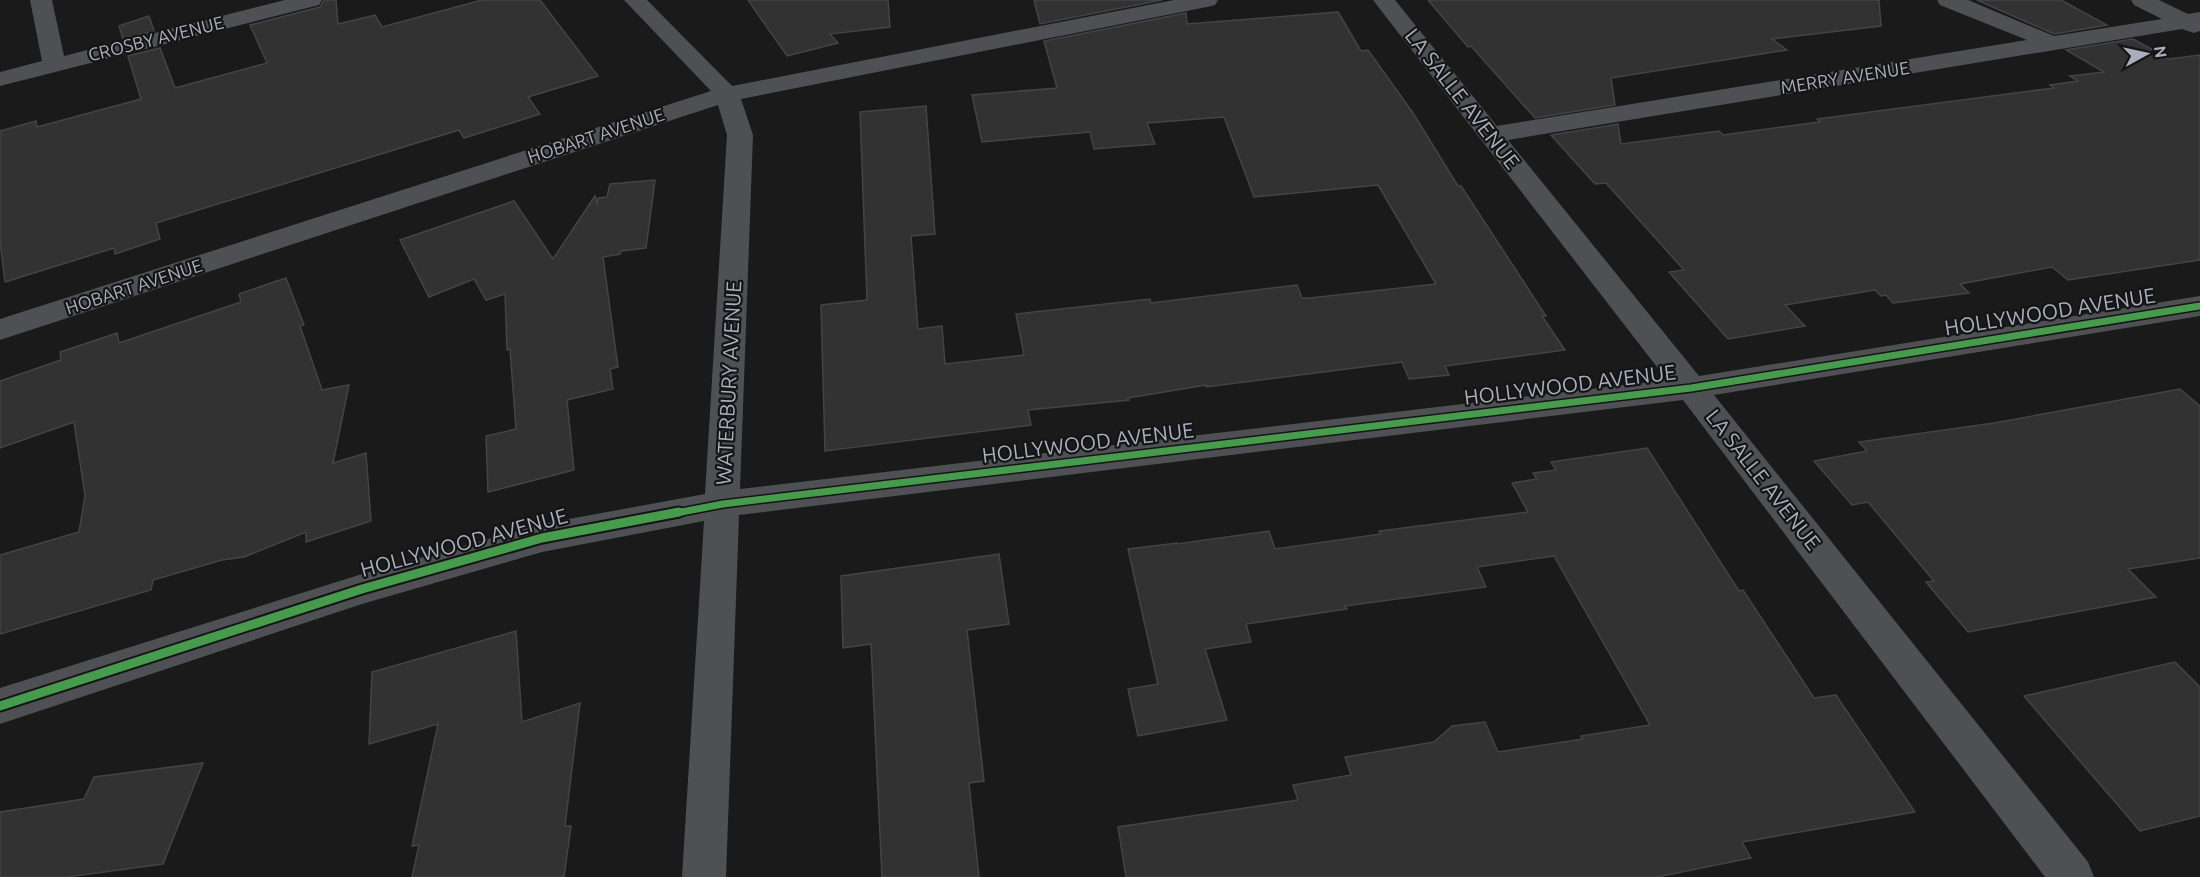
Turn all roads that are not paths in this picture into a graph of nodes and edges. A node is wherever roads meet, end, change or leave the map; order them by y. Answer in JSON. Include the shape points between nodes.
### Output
{"nodes":[{"id":1,"x":40,"y":0,"type":"edge"},
{"id":2,"x":311,"y":0,"type":"edge"},
{"id":3,"x":635,"y":0,"type":"edge"},
{"id":4,"x":1207,"y":0,"type":"edge"},
{"id":5,"x":1384,"y":0,"type":"edge"},
{"id":6,"x":1948,"y":0,"type":"edge"},
{"id":7,"x":2142,"y":0,"type":"edge"},
{"id":8,"x":2196,"y":24,"type":"edge"},
{"id":9,"x":2053,"y":44,"type":"junction"},
{"id":10,"x":54,"y":65,"type":"junction"},
{"id":11,"x":0,"y":79,"type":"edge"},
{"id":12,"x":727,"y":94,"type":"junction"},
{"id":13,"x":1490,"y":135,"type":"junction"},
{"id":14,"x":2200,"y":306,"type":"edge"},
{"id":15,"x":0,"y":330,"type":"edge"},
{"id":16,"x":1691,"y":388,"type":"junction"},
{"id":17,"x":723,"y":504,"type":"junction"},
{"id":18,"x":0,"y":706,"type":"edge"},
{"id":19,"x":705,"y":877,"type":"edge"},
{"id":20,"x":2072,"y":877,"type":"edge"}],
"edges":[{"from":1,"to":10,"type":"street"},
{"from":2,"to":10,"type":"street","name":"CROSBY AVENUE"},
{"from":3,"to":12,"type":"street","name":"WATERBURY AVENUE"},
{"from":4,"to":12,"type":"street","name":"HOBART AVENUE"},
{"from":5,"to":13,"type":"street","name":"LA SALLE AVENUE"},
{"from":6,"to":9,"type":"street"},
{"from":7,"to":8,"type":"street"},
{"from":8,"to":9,"type":"street","name":"MERRY AVENUE"},
{"from":9,"to":13,"type":"street","name":"MERRY AVENUE"},
{"from":10,"to":11,"type":"street","name":"CROSBY AVENUE"},
{"from":12,"to":15,"type":"street","name":"HOBART AVENUE"},
{"from":12,"to":17,"type":"street","name":"WATERBURY AVENUE","via":[[740,135]]},
{"from":13,"to":16,"type":"street","name":"LA SALLE AVENUE"},
{"from":14,"to":16,"type":"street","name":"HOLLYWOOD AVENUE"},
{"from":16,"to":17,"type":"street","name":"HOLLYWOOD AVENUE"},
{"from":16,"to":20,"type":"street","name":"LA SALLE AVENUE"},
{"from":17,"to":18,"type":"street","name":"HOLLYWOOD AVENUE","via":[[542,538],[362,589]]},
{"from":17,"to":19,"type":"street","name":"WATERBURY AVENUE"}]}
